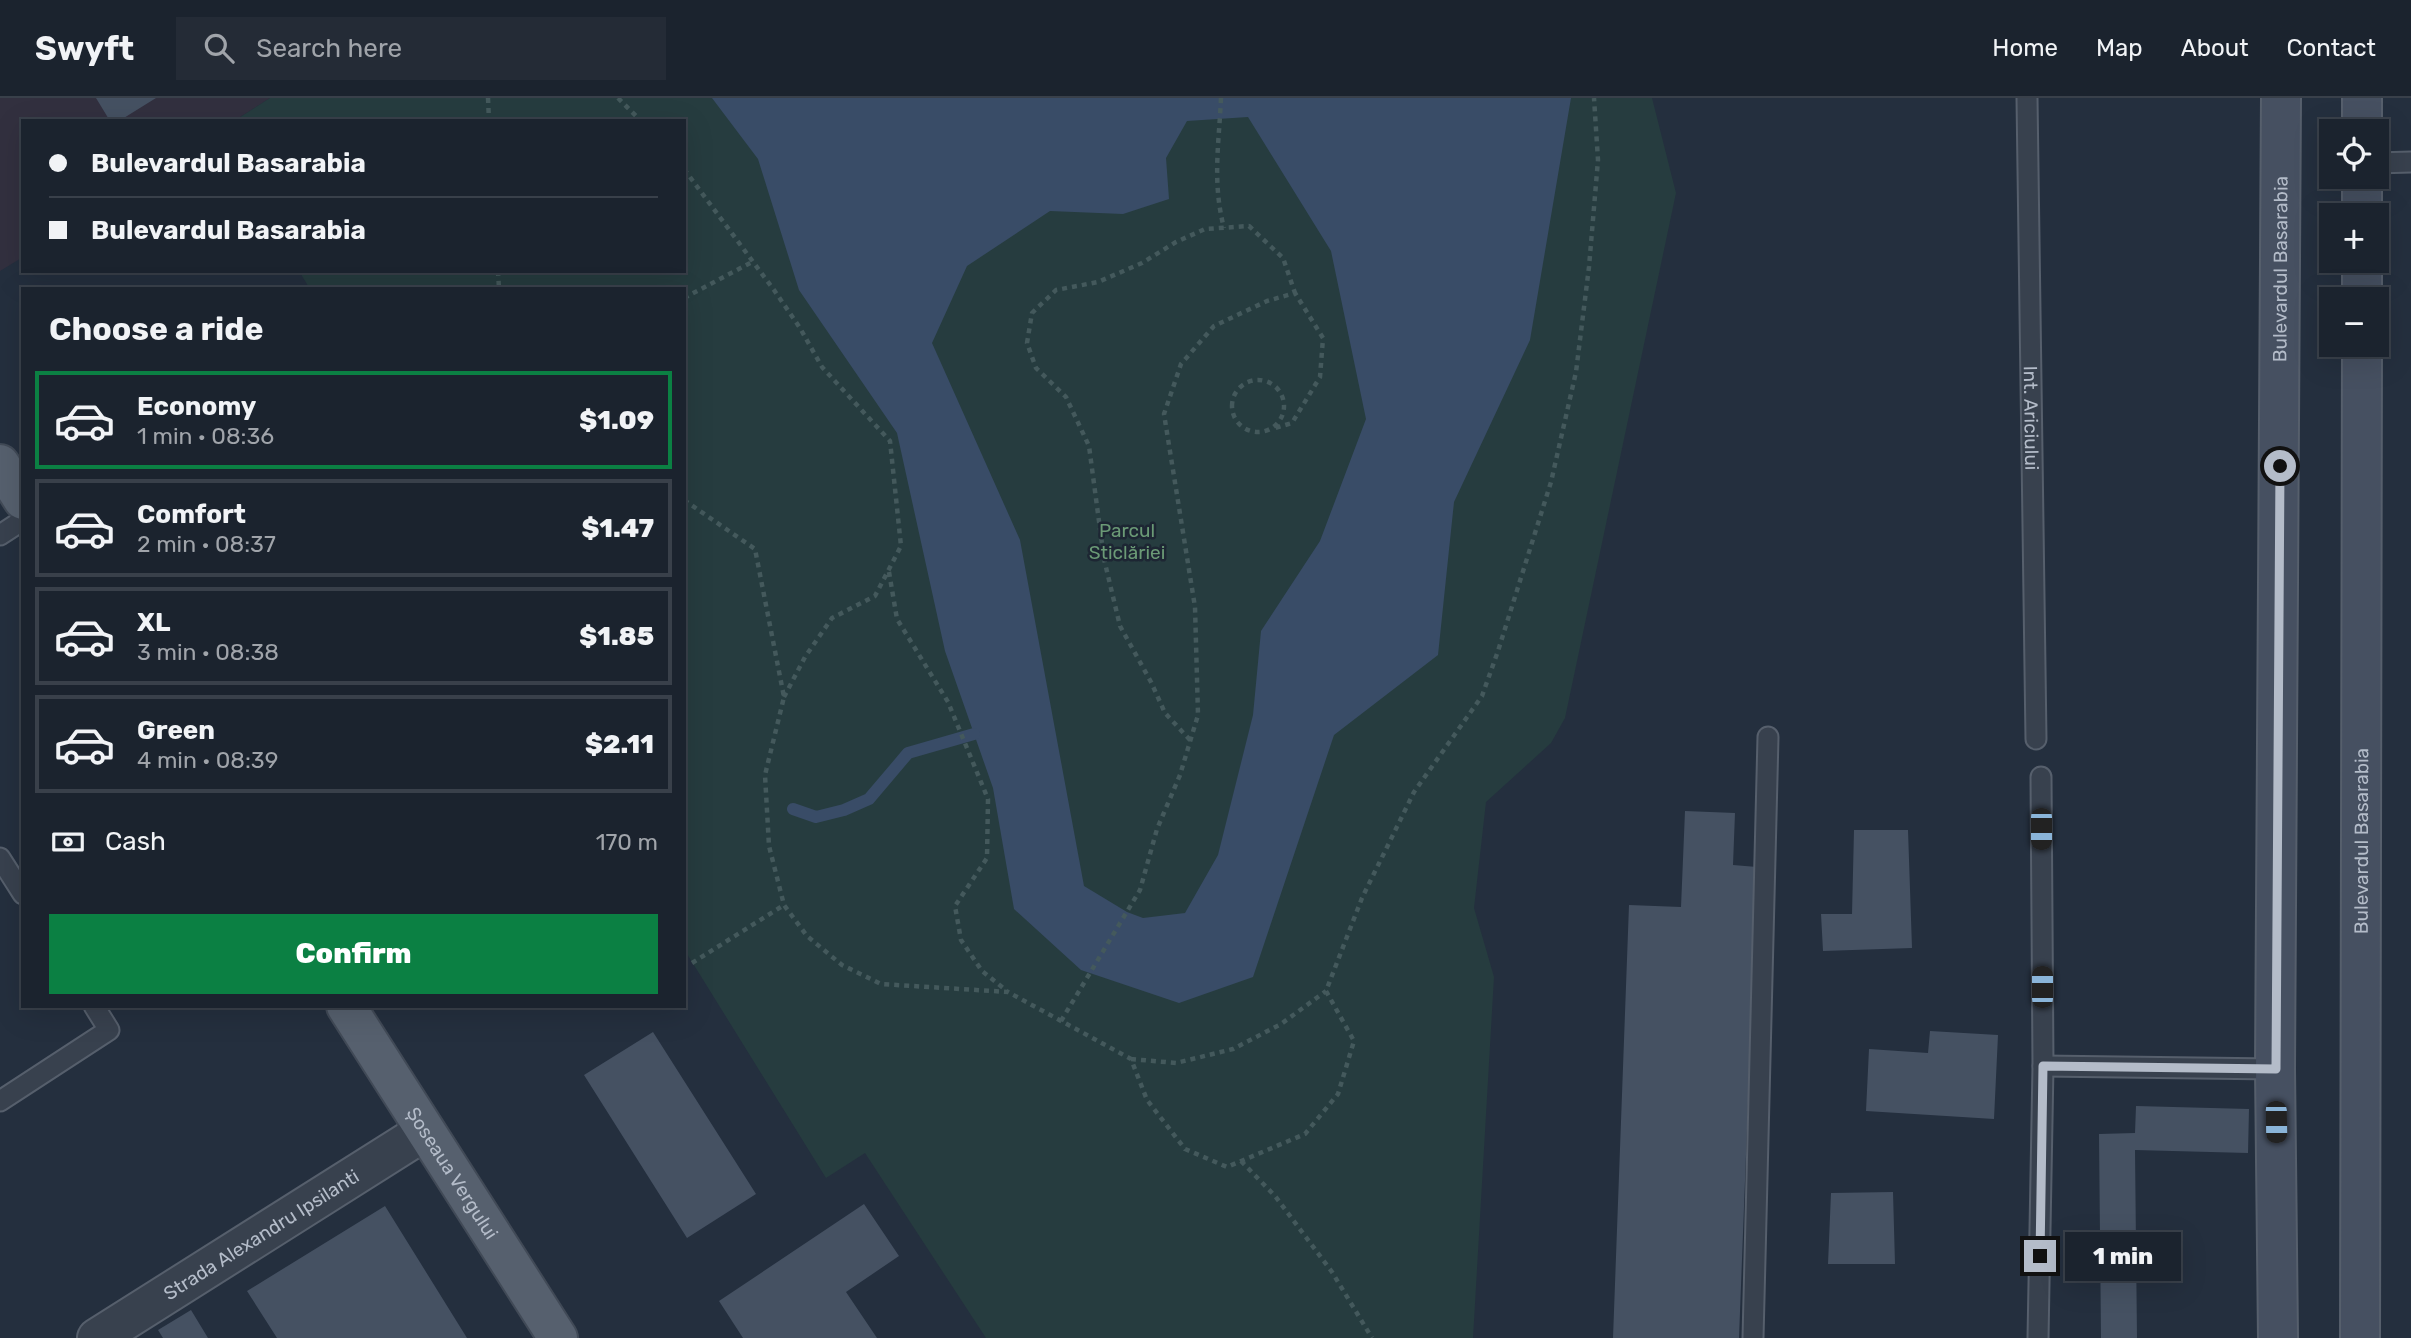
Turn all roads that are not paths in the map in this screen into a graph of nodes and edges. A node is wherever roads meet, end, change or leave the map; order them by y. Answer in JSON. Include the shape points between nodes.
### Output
{"nodes":[{"id":1,"x":2027,"y":98,"type":"edge"},
{"id":2,"x":2281,"y":98,"type":"edge"},
{"id":3,"x":2362,"y":98,"type":"edge"},
{"id":4,"x":2362,"y":119,"type":"edge"},
{"id":5,"x":2411,"y":162,"type":"edge"},
{"id":6,"x":2389,"y":163,"type":"edge"},
{"id":7,"x":2362,"y":357,"type":"edge"},
{"id":8,"x":0,"y":464,"type":"edge"},
{"id":9,"x":21,"y":497,"type":"edge"},
{"id":10,"x":21,"y":521,"type":"edge"},
{"id":11,"x":0,"y":535,"type":"edge"},
{"id":12,"x":1768,"y":737,"type":"dead end"},
{"id":13,"x":2036,"y":739,"type":"dead end"},
{"id":14,"x":2041,"y":777,"type":"dead end"},
{"id":15,"x":0,"y":858,"type":"edge"},
{"id":16,"x":21,"y":891,"type":"edge"},
{"id":17,"x":95,"y":1008,"type":"edge"},
{"id":18,"x":347,"y":1008,"type":"edge"},
{"id":19,"x":2043,"y":1066,"type":"junction"},
{"id":20,"x":2276,"y":1069,"type":"junction"},
{"id":21,"x":0,"y":1101,"type":"edge"},
{"id":22,"x":425,"y":1131,"type":"junction"},
{"id":23,"x":97,"y":1338,"type":"edge"},
{"id":24,"x":558,"y":1338,"type":"edge"},
{"id":25,"x":1753,"y":1338,"type":"edge"},
{"id":26,"x":2038,"y":1338,"type":"edge"},
{"id":27,"x":2278,"y":1338,"type":"edge"},
{"id":28,"x":2360,"y":1338,"type":"edge"}],
"edges":[{"from":1,"to":13,"type":"lane","name":"Int. Ariciului"},
{"from":2,"to":20,"type":"main road","name":"Bulevardul Basarabia"},
{"from":3,"to":4,"type":"main road"},
{"from":5,"to":6,"type":"lane"},
{"from":7,"to":28,"type":"main road","name":"Bulevardul Basarabia"},
{"from":8,"to":9,"type":"main road"},
{"from":10,"to":11,"type":"lane"},
{"from":12,"to":25,"type":"lane"},
{"from":14,"to":19,"type":"lane"},
{"from":15,"to":16,"type":"lane"},
{"from":17,"to":21,"type":"lane","via":[[109,1030]]},
{"from":18,"to":22,"type":"main road","name":"Șoseaua Vergului"},
{"from":19,"to":20,"type":"lane"},
{"from":19,"to":26,"type":"lane"},
{"from":20,"to":27,"type":"main road","name":"Bulevardul Basarabia"},
{"from":22,"to":23,"type":"street","name":"Strada Alexandru Ipsilanti"},
{"from":22,"to":24,"type":"main road","name":"Șoseaua Vergului"}]}
